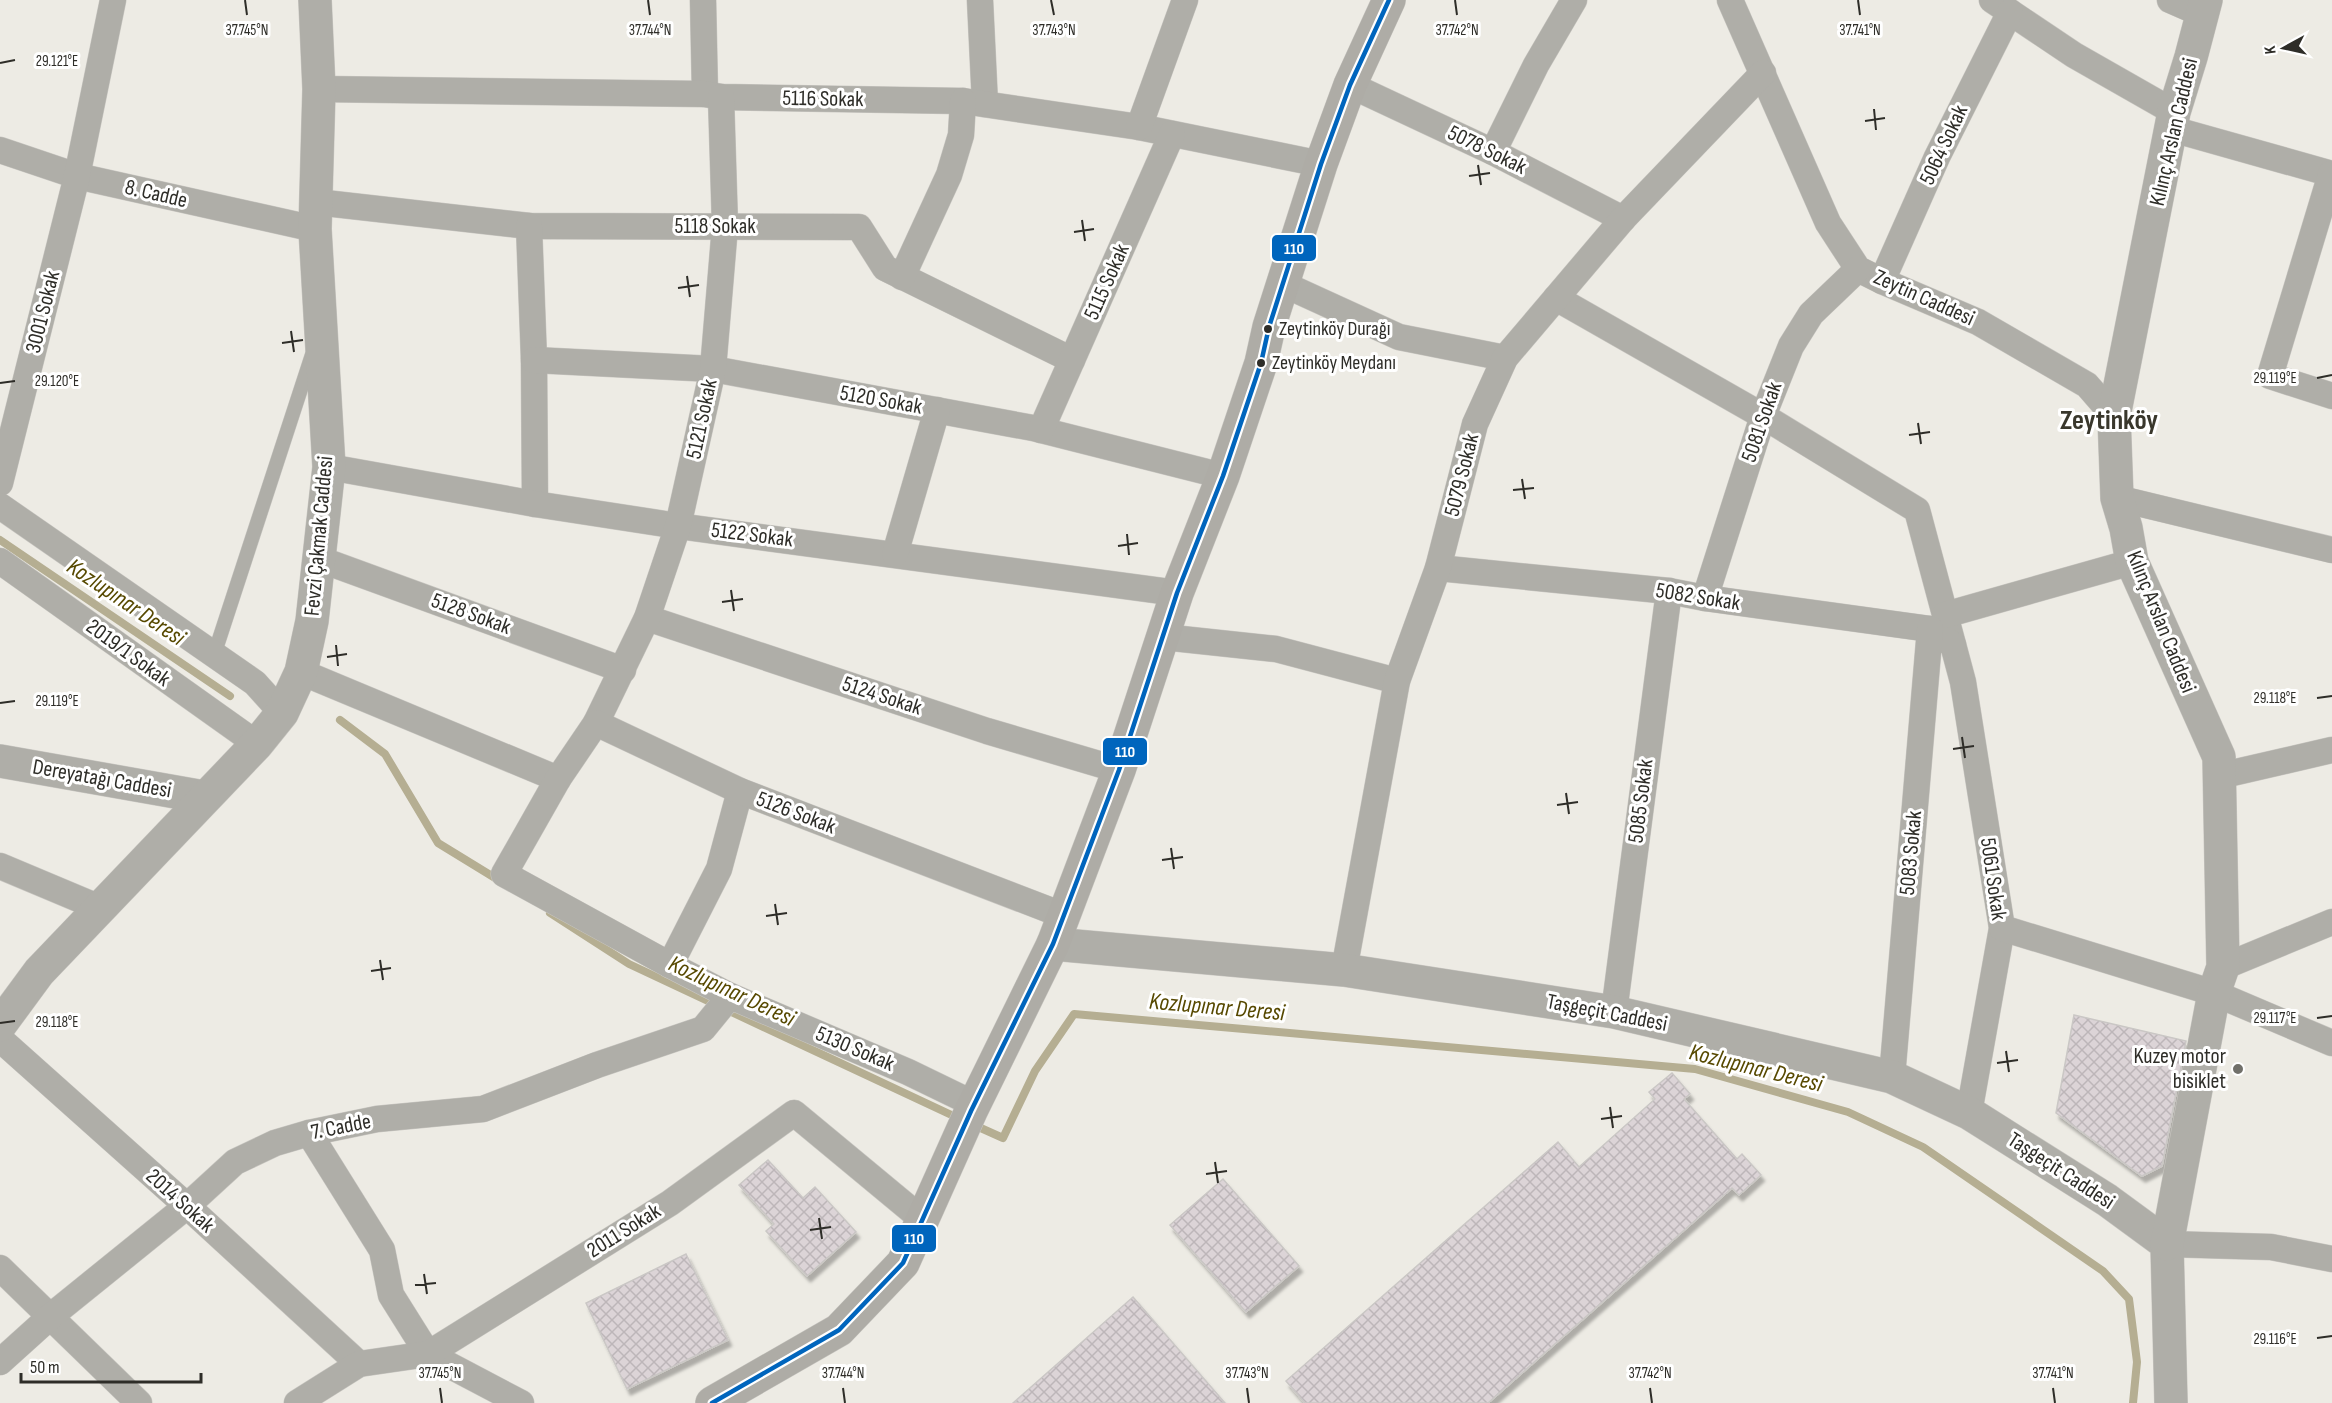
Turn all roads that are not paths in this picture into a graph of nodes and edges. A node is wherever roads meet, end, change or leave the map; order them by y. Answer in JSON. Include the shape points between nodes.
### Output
{"nodes":[{"id":1,"x":113,"y":0,"type":"edge"},
{"id":2,"x":315,"y":0,"type":"edge"},
{"id":3,"x":703,"y":0,"type":"edge"},
{"id":4,"x":980,"y":0,"type":"edge"},
{"id":5,"x":1185,"y":0,"type":"edge"},
{"id":6,"x":1389,"y":0,"type":"edge"},
{"id":7,"x":1574,"y":0,"type":"edge"},
{"id":8,"x":1730,"y":0,"type":"edge"},
{"id":9,"x":2170,"y":0,"type":"edge"},
{"id":10,"x":2001,"y":6,"type":"edge"},
{"id":11,"x":2204,"y":7,"type":"edge"},
{"id":12,"x":1763,"y":73,"type":"junction"},
{"id":13,"x":1350,"y":85,"type":"junction"},
{"id":14,"x":320,"y":89,"type":"junction"},
{"id":15,"x":713,"y":95,"type":"junction"},
{"id":16,"x":974,"y":102,"type":"junction"},
{"id":17,"x":2173,"y":121,"type":"junction"},
{"id":18,"x":1139,"y":127,"type":"junction"},
{"id":19,"x":1172,"y":134,"type":"junction"},
{"id":20,"x":0,"y":150,"type":"edge"},
{"id":21,"x":1493,"y":152,"type":"junction"},
{"id":22,"x":1321,"y":164,"type":"junction"},
{"id":23,"x":2332,"y":174,"type":"edge"},
{"id":24,"x":77,"y":176,"type":"junction"},
{"id":25,"x":315,"y":216,"type":"junction"},
{"id":26,"x":1623,"y":219,"type":"junction"},
{"id":27,"x":530,"y":226,"type":"junction"},
{"id":28,"x":725,"y":226,"type":"junction"},
{"id":29,"x":1858,"y":269,"type":"junction"},
{"id":30,"x":902,"y":277,"type":"junction"},
{"id":31,"x":1882,"y":281,"type":"junction"},
{"id":32,"x":1283,"y":284,"type":"junction"},
{"id":33,"x":1556,"y":298,"type":"junction"},
{"id":34,"x":321,"y":328,"type":"junction"},
{"id":35,"x":1505,"y":358,"type":"junction"},
{"id":36,"x":534,"y":360,"type":"junction"},
{"id":37,"x":1072,"y":360,"type":"junction"},
{"id":38,"x":713,"y":369,"type":"junction"},
{"id":39,"x":2332,"y":396,"type":"edge"},
{"id":40,"x":937,"y":410,"type":"junction"},
{"id":41,"x":1763,"y":416,"type":"junction"},
{"id":42,"x":2114,"y":416,"type":"junction"},
{"id":43,"x":1041,"y":430,"type":"junction"},
{"id":44,"x":328,"y":467,"type":"junction"},
{"id":45,"x":1223,"y":476,"type":"junction"},
{"id":46,"x":0,"y":483,"type":"edge"},
{"id":47,"x":2117,"y":498,"type":"junction"},
{"id":48,"x":535,"y":504,"type":"junction"},
{"id":49,"x":0,"y":506,"type":"edge"},
{"id":50,"x":678,"y":526,"type":"junction"},
{"id":51,"x":2332,"y":550,"type":"edge"},
{"id":52,"x":895,"y":554,"type":"junction"},
{"id":53,"x":319,"y":559,"type":"junction"},
{"id":54,"x":0,"y":561,"type":"edge"},
{"id":55,"x":2132,"y":562,"type":"junction"},
{"id":56,"x":1438,"y":568,"type":"junction"},
{"id":57,"x":1669,"y":591,"type":"junction"},
{"id":58,"x":1177,"y":592,"type":"junction"},
{"id":59,"x":1705,"y":598,"type":"junction"},
{"id":60,"x":647,"y":618,"type":"junction"},
{"id":61,"x":1938,"y":622,"type":"junction"},
{"id":62,"x":1163,"y":637,"type":"junction"},
{"id":63,"x":1953,"y":645,"type":"joint"},
{"id":64,"x":214,"y":655,"type":"junction"},
{"id":65,"x":623,"y":670,"type":"junction"},
{"id":66,"x":301,"y":672,"type":"junction"},
{"id":67,"x":1397,"y":681,"type":"junction"},
{"id":68,"x":282,"y":713,"type":"junction"},
{"id":69,"x":596,"y":723,"type":"junction"},
{"id":70,"x":257,"y":744,"type":"junction"},
{"id":71,"x":2332,"y":750,"type":"edge"},
{"id":72,"x":0,"y":761,"type":"edge"},
{"id":73,"x":1119,"y":770,"type":"junction"},
{"id":74,"x":2219,"y":776,"type":"junction"},
{"id":75,"x":558,"y":779,"type":"junction"},
{"id":76,"x":740,"y":791,"type":"junction"},
{"id":77,"x":204,"y":797,"type":"junction"},
{"id":78,"x":0,"y":866,"type":"edge"},
{"id":79,"x":100,"y":908,"type":"junction"},
{"id":80,"x":2332,"y":922,"type":"edge"},
{"id":81,"x":2001,"y":928,"type":"junction"},
{"id":82,"x":1059,"y":930,"type":"junction"},
{"id":83,"x":670,"y":966,"type":"junction"},
{"id":84,"x":1344,"y":970,"type":"junction"},
{"id":85,"x":39,"y":972,"type":"junction"},
{"id":86,"x":2218,"y":980,"type":"junction"},
{"id":87,"x":0,"y":993,"type":"edge"},
{"id":88,"x":727,"y":1000,"type":"junction"},
{"id":89,"x":1614,"y":1012,"type":"junction"},
{"id":90,"x":0,"y":1025,"type":"edge"},
{"id":91,"x":0,"y":1039,"type":"edge"},
{"id":92,"x":2332,"y":1043,"type":"edge"},
{"id":93,"x":1892,"y":1077,"type":"junction"},
{"id":94,"x":972,"y":1107,"type":"junction"},
{"id":95,"x":1969,"y":1113,"type":"junction"},
{"id":96,"x":309,"y":1133,"type":"junction"},
{"id":97,"x":187,"y":1206,"type":"junction"},
{"id":98,"x":923,"y":1220,"type":"junction"},
{"id":99,"x":2167,"y":1244,"type":"junction"},
{"id":100,"x":2332,"y":1259,"type":"edge"},
{"id":101,"x":0,"y":1268,"type":"edge"},
{"id":102,"x":51,"y":1316,"type":"junction"},
{"id":103,"x":428,"y":1354,"type":"junction"},
{"id":104,"x":0,"y":1362,"type":"edge"},
{"id":105,"x":359,"y":1364,"type":"junction"},
{"id":106,"x":139,"y":1403,"type":"edge"},
{"id":107,"x":297,"y":1403,"type":"edge"},
{"id":108,"x":521,"y":1403,"type":"edge"},
{"id":109,"x":712,"y":1403,"type":"edge"},
{"id":110,"x":2171,"y":1403,"type":"edge"}],
"edges":[{"from":1,"to":24,"type":"street","name":"3001 Sokak"},
{"from":2,"to":14,"type":"street","name":"Fevzi Çakmak Caddesi"},
{"from":3,"to":15,"type":"street","name":"5121 Sokak"},
{"from":4,"to":16,"type":"street"},
{"from":5,"to":18,"type":"street"},
{"from":6,"to":13,"type":"main road"},
{"from":7,"to":21,"type":"street"},
{"from":8,"to":12,"type":"street","name":"Zeytin Caddesi"},
{"from":9,"to":11,"type":"street"},
{"from":10,"to":17,"type":"street"},
{"from":10,"to":31,"type":"street","name":"5064 Sokak"},
{"from":11,"to":17,"type":"street","name":"Kılınç Arslan Caddesi"},
{"from":12,"to":26,"type":"street","name":"5079 Sokak"},
{"from":12,"to":29,"type":"street","name":"Zeytin Caddesi","via":[[1828,223]]},
{"from":13,"to":21,"type":"street","name":"5078 Sokak"},
{"from":13,"to":22,"type":"main road"},
{"from":14,"to":15,"type":"street","name":"5116 Sokak"},
{"from":14,"to":25,"type":"street","name":"Fevzi Çakmak Caddesi"},
{"from":15,"to":16,"type":"street","name":"5116 Sokak"},
{"from":15,"to":28,"type":"street","name":"5121 Sokak"},
{"from":16,"to":18,"type":"street","name":"5116 Sokak"},
{"from":16,"to":30,"type":"street","via":[[949,175]]},
{"from":17,"to":23,"type":"street"},
{"from":17,"to":42,"type":"street","name":"Kılınç Arslan Caddesi"},
{"from":18,"to":19,"type":"street","name":"5116 Sokak"},
{"from":19,"to":22,"type":"street","name":"5116 Sokak"},
{"from":19,"to":37,"type":"street","name":"5115 Sokak"},
{"from":20,"to":24,"type":"street","name":"8. Cadde"},
{"from":21,"to":26,"type":"street","name":"5078 Sokak"},
{"from":22,"to":32,"type":"main road"},
{"from":23,"to":39,"type":"street","via":[[2270,376]]},
{"from":24,"to":25,"type":"street","name":"8. Cadde"},
{"from":24,"to":46,"type":"street","name":"3001 Sokak"},
{"from":25,"to":27,"type":"street","name":"5118 Sokak"},
{"from":25,"to":34,"type":"street","name":"Fevzi Çakmak Caddesi"},
{"from":26,"to":33,"type":"street","name":"5079 Sokak"},
{"from":27,"to":28,"type":"street","name":"5118 Sokak"},
{"from":27,"to":36,"type":"street"},
{"from":28,"to":30,"type":"street","name":"5118 Sokak","via":[[859,227],[885,268]]},
{"from":28,"to":38,"type":"street","name":"5121 Sokak"},
{"from":29,"to":31,"type":"street","name":"Zeytin Caddesi"},
{"from":29,"to":41,"type":"street","name":"5081 Sokak","via":[[1811,314],[1791,346]]},
{"from":30,"to":37,"type":"street","name":"5118 Sokak"},
{"from":31,"to":42,"type":"street","name":"Zeytin Caddesi","via":[[1978,322],[2087,385]]},
{"from":32,"to":35,"type":"street","via":[[1399,338]]},
{"from":32,"to":45,"type":"main road"},
{"from":33,"to":35,"type":"street","name":"5079 Sokak"},
{"from":33,"to":41,"type":"street"},
{"from":34,"to":44,"type":"street","name":"Fevzi Çakmak Caddesi"},
{"from":34,"to":64,"type":"lane"},
{"from":35,"to":56,"type":"street","name":"5079 Sokak","via":[[1475,423]]},
{"from":36,"to":38,"type":"street","name":"5120 Sokak"},
{"from":36,"to":48,"type":"street"},
{"from":37,"to":43,"type":"street","name":"5115 Sokak"},
{"from":38,"to":40,"type":"street","name":"5120 Sokak"},
{"from":38,"to":50,"type":"street","name":"5121 Sokak"},
{"from":40,"to":43,"type":"street","name":"5120 Sokak"},
{"from":40,"to":52,"type":"street"},
{"from":41,"to":59,"type":"street","name":"5081 Sokak"},
{"from":41,"to":61,"type":"street","via":[[1917,510]]},
{"from":42,"to":47,"type":"street","name":"Kılınç Arslan Caddesi"},
{"from":43,"to":45,"type":"street","name":"5120 Sokak"},
{"from":44,"to":48,"type":"street","name":"5122 Sokak"},
{"from":44,"to":53,"type":"street","name":"Fevzi Çakmak Caddesi"},
{"from":45,"to":58,"type":"main road"},
{"from":47,"to":51,"type":"street"},
{"from":47,"to":55,"type":"street","name":"Kılınç Arslan Caddesi"},
{"from":48,"to":50,"type":"street","name":"5122 Sokak"},
{"from":49,"to":64,"type":"street"},
{"from":50,"to":52,"type":"street","name":"5122 Sokak"},
{"from":50,"to":60,"type":"street","name":"5121 Sokak"},
{"from":52,"to":58,"type":"street","name":"5122 Sokak"},
{"from":53,"to":65,"type":"street","name":"5128 Sokak"},
{"from":53,"to":66,"type":"street","name":"Fevzi Çakmak Caddesi"},
{"from":54,"to":70,"type":"street","name":"2019/1 Sokak"},
{"from":55,"to":61,"type":"street"},
{"from":55,"to":74,"type":"street","name":"Kılınç Arslan Caddesi","via":[[2219,757]]},
{"from":56,"to":57,"type":"street","name":"5082 Sokak"},
{"from":56,"to":67,"type":"street","name":"5079 Sokak"},
{"from":57,"to":59,"type":"street","name":"5082 Sokak"},
{"from":57,"to":89,"type":"street","name":"5085 Sokak"},
{"from":58,"to":62,"type":"main road"},
{"from":59,"to":61,"type":"street","name":"5082 Sokak"},
{"from":60,"to":65,"type":"street","name":"5121 Sokak"},
{"from":60,"to":73,"type":"street","name":"5124 Sokak","via":[[987,731]]},
{"from":61,"to":63,"type":"street","name":"5082 Sokak"},
{"from":61,"to":93,"type":"street","name":"5083 Sokak"},
{"from":62,"to":67,"type":"street","via":[[1276,649]]},
{"from":62,"to":73,"type":"main road"},
{"from":63,"to":81,"type":"street","name":"5061 Sokak","via":[[1963,682]]},
{"from":64,"to":68,"type":"street","via":[[255,683]]},
{"from":65,"to":69,"type":"street","name":"5121 Sokak"},
{"from":66,"to":68,"type":"street","name":"Fevzi Çakmak Caddesi"},
{"from":66,"to":75,"type":"street"},
{"from":67,"to":84,"type":"street","name":"5079 Sokak"},
{"from":68,"to":70,"type":"street","name":"Fevzi Çakmak Caddesi"},
{"from":69,"to":75,"type":"street"},
{"from":69,"to":76,"type":"street","name":"5126 Sokak"},
{"from":70,"to":77,"type":"street","name":"Fevzi Çakmak Caddesi"},
{"from":71,"to":74,"type":"street"},
{"from":72,"to":77,"type":"street","name":"Dereyatağı Caddesi"},
{"from":73,"to":82,"type":"main road"},
{"from":74,"to":86,"type":"street","name":"Kılınç Arslan Caddesi"},
{"from":75,"to":83,"type":"street","name":"5130 Sokak","via":[[504,874]]},
{"from":76,"to":82,"type":"street","name":"5126 Sokak"},
{"from":76,"to":83,"type":"street","via":[[719,869]]},
{"from":77,"to":79,"type":"street","name":"Fevzi Çakmak Caddesi"},
{"from":78,"to":79,"type":"street"},
{"from":79,"to":85,"type":"street","name":"Fevzi Çakmak Caddesi"},
{"from":80,"to":86,"type":"street"},
{"from":81,"to":86,"type":"street"},
{"from":81,"to":95,"type":"street","name":"5061 Sokak"},
{"from":82,"to":84,"type":"street","name":"Taşgeçit Caddesi"},
{"from":82,"to":94,"type":"main road"},
{"from":83,"to":88,"type":"street","name":"5130 Sokak"},
{"from":84,"to":89,"type":"street","name":"Taşgeçit Caddesi"},
{"from":85,"to":87,"type":"street"},
{"from":85,"to":90,"type":"street"},
{"from":86,"to":92,"type":"street"},
{"from":86,"to":99,"type":"street","name":"Kılınç Arslan Caddesi"},
{"from":88,"to":94,"type":"street","name":"5130 Sokak","via":[[908,1072]]},
{"from":88,"to":96,"type":"street","name":"7. Cadde","via":[[703,1029],[483,1109],[377,1119]]},
{"from":89,"to":93,"type":"street","name":"Taşgeçit Caddesi"},
{"from":91,"to":97,"type":"street","name":"2014 Sokak"},
{"from":93,"to":95,"type":"street","name":"Taşgeçit Caddesi"},
{"from":94,"to":98,"type":"main road"},
{"from":95,"to":99,"type":"street","name":"Taşgeçit Caddesi","via":[[2107,1200]]},
{"from":96,"to":97,"type":"street","name":"7. Cadde","via":[[275,1143],[235,1162]]},
{"from":96,"to":103,"type":"street","via":[[382,1250],[391,1295]]},
{"from":97,"to":102,"type":"street","name":"7. Cadde"},
{"from":97,"to":105,"type":"street","name":"2014 Sokak"},
{"from":98,"to":103,"type":"street","name":"2011 Sokak","via":[[794,1113],[670,1203]]},
{"from":98,"to":109,"type":"main road","via":[[903,1263],[839,1330]]},
{"from":99,"to":100,"type":"street","via":[[2271,1247]]},
{"from":99,"to":110,"type":"street"},
{"from":101,"to":102,"type":"street"},
{"from":102,"to":104,"type":"street","name":"7. Cadde"},
{"from":102,"to":106,"type":"street"},
{"from":103,"to":105,"type":"street","name":"2011 Sokak"},
{"from":103,"to":108,"type":"street"},
{"from":105,"to":107,"type":"street","name":"2011 Sokak"}]}
